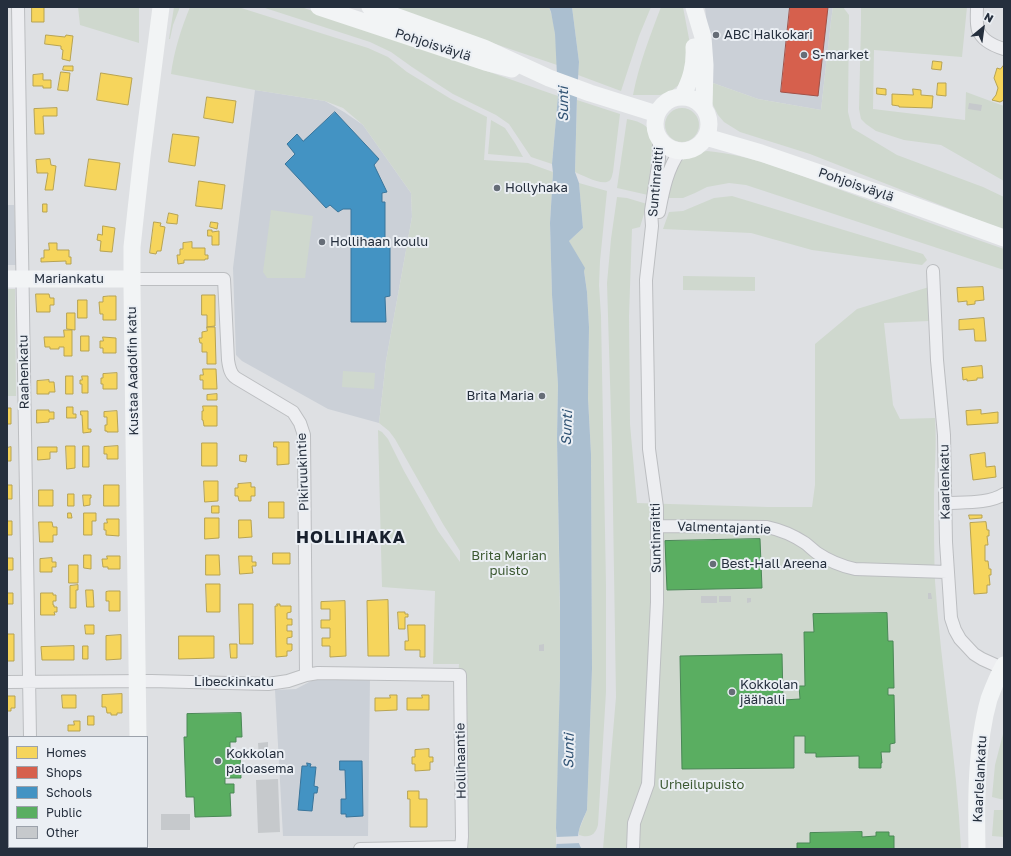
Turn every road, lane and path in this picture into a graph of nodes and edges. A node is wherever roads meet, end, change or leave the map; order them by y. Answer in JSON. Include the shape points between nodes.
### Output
{"nodes":[{"id":1,"x":18,"y":7,"type":"edge"},
{"id":2,"x":162,"y":7,"type":"edge"},
{"id":3,"x":319,"y":7,"type":"edge"},
{"id":4,"x":370,"y":7,"type":"edge"},
{"id":5,"x":977,"y":7,"type":"edge"},
{"id":6,"x":694,"y":9,"type":"edge"},
{"id":7,"x":1004,"y":49,"type":"edge"},
{"id":8,"x":549,"y":78,"type":"junction"},
{"id":9,"x":682,"y":97,"type":"junction"},
{"id":10,"x":704,"y":107,"type":"junction"},
{"id":11,"x":657,"y":114,"type":"junction"},
{"id":12,"x":706,"y":137,"type":"junction"},
{"id":13,"x":659,"y":138,"type":"junction"},
{"id":14,"x":680,"y":151,"type":"junction"},
{"id":15,"x":652,"y":226,"type":"junction"},
{"id":16,"x":1004,"y":238,"type":"edge"},
{"id":17,"x":933,"y":271,"type":"dead end"},
{"id":18,"x":15,"y":279,"type":"edge"},
{"id":19,"x":132,"y":279,"type":"junction"},
{"id":20,"x":1004,"y":494,"type":"edge"},
{"id":21,"x":946,"y":503,"type":"junction"},
{"id":22,"x":658,"y":526,"type":"junction"},
{"id":23,"x":947,"y":572,"type":"junction"},
{"id":24,"x":1003,"y":667,"type":"edge"},
{"id":25,"x":306,"y":675,"type":"junction"},
{"id":26,"x":460,"y":675,"type":"joint"},
{"id":27,"x":29,"y":681,"type":"junction"},
{"id":28,"x":137,"y":681,"type":"junction"},
{"id":29,"x":7,"y":682,"type":"edge"},
{"id":30,"x":30,"y":736,"type":"edge"},
{"id":31,"x":138,"y":736,"type":"edge"},
{"id":32,"x":461,"y":848,"type":"edge"},
{"id":33,"x":360,"y":849,"type":"edge"},
{"id":34,"x":633,"y":849,"type":"edge"},
{"id":35,"x":977,"y":849,"type":"edge"}],
"edges":[{"from":1,"to":18,"type":"street","name":"Raahenkatu"},
{"from":2,"to":19,"type":"main road","name":"Kustaa Aadolfin katu","via":[[142,156],[132,247]]},
{"from":3,"to":8,"type":"main road","name":"Pohjoisväylä","via":[[485,62]]},
{"from":4,"to":8,"type":"main road","name":"Pohjoisväylä","via":[[484,48]]},
{"from":5,"to":7,"type":"street","via":[[978,30],[990,43]]},
{"from":6,"to":9,"type":"main road","via":[[695,56],[692,74]]},
{"from":6,"to":10,"type":"main road","via":[[703,37]]},
{"from":8,"to":11,"type":"main road","name":"Pohjoisväylä"},
{"from":9,"to":10,"type":"main road","via":[[694,100]]},
{"from":9,"to":11,"type":"main road","via":[[664,104]]},
{"from":10,"to":12,"type":"main road","via":[[709,119]]},
{"from":11,"to":13,"type":"main road"},
{"from":12,"to":14,"type":"main road","via":[[692,149]]},
{"from":12,"to":16,"type":"main road","name":"Pohjoisväylä","via":[[761,152]]},
{"from":13,"to":14,"type":"main road","via":[[668,147]]},
{"from":13,"to":15,"type":"street","name":"Suntinraitti","via":[[659,159],[651,211]]},
{"from":14,"to":15,"type":"street","name":"Suntinraitti","via":[[671,166],[659,213]]},
{"from":15,"to":22,"type":"street","name":"Suntinraitti","via":[[646,280],[648,433]]},
{"from":17,"to":21,"type":"street","name":"Kaarlenkatu"},
{"from":18,"to":19,"type":"main road","name":"Mariankatu"},
{"from":18,"to":27,"type":"street","name":"Raahenkatu"},
{"from":19,"to":25,"type":"street","name":"Pikiruukintie","via":[[224,279],[228,366],[232,374],[288,409],[297,417],[303,429]]},
{"from":19,"to":28,"type":"main road","name":"Kustaa Aadolfin katu"},
{"from":20,"to":21,"type":"street","via":[[999,498],[987,500]]},
{"from":21,"to":23,"type":"street","name":"Kaarlenkatu"},
{"from":22,"to":23,"type":"street","name":"Valmentajantie","via":[[773,528],[792,535],[841,566],[855,569]]},
{"from":22,"to":34,"type":"street","name":"Suntinraitti","via":[[648,784],[634,823]]},
{"from":23,"to":24,"type":"street","name":"Kaarlenkatu","via":[[951,618],[960,639],[974,654]]},
{"from":24,"to":35,"type":"main road","name":"Kaarlelankatu","via":[[989,700],[983,728],[979,762]]},
{"from":25,"to":26,"type":"street","name":"Libeckinkatu"},
{"from":25,"to":28,"type":"street","name":"Libeckinkatu","via":[[268,684]]},
{"from":26,"to":32,"type":"street","name":"Hollihaantie"},
{"from":27,"to":28,"type":"street","name":"Libeckinkatu"},
{"from":27,"to":29,"type":"street","name":"Libeckinkatu"},
{"from":27,"to":30,"type":"street","name":"Raahenkatu"},
{"from":28,"to":31,"type":"main road","name":"Kustaa Aadolfin katu"},
{"from":32,"to":33,"type":"street"}]}
